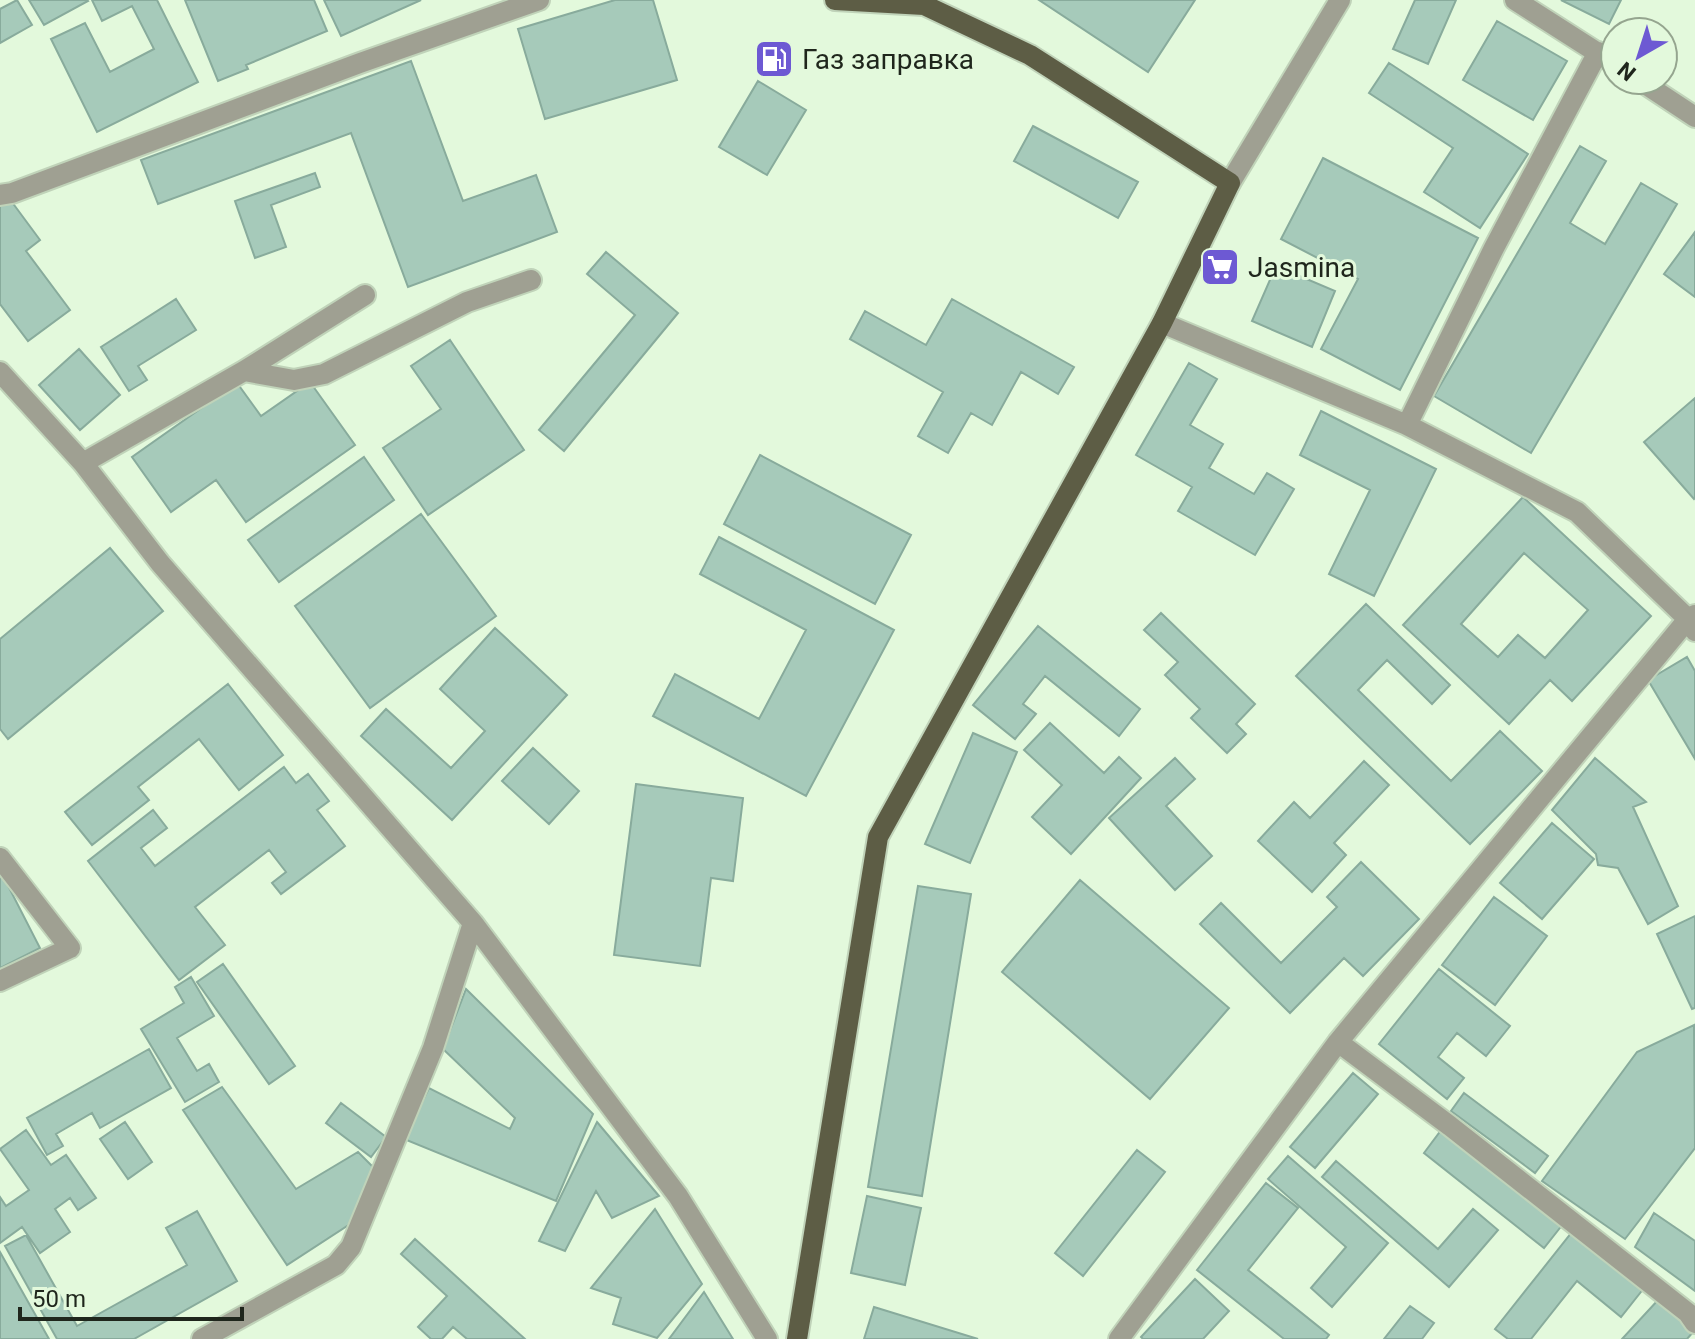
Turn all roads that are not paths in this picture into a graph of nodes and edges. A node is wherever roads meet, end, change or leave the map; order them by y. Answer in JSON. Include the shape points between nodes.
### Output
{"nodes":[{"id":1,"x":539,"y":0,"type":"edge"},
{"id":2,"x":835,"y":0,"type":"edge"},
{"id":3,"x":1340,"y":0,"type":"edge"},
{"id":4,"x":1515,"y":0,"type":"edge"},
{"id":5,"x":1599,"y":54,"type":"edge"},
{"id":6,"x":1599,"y":70,"type":"edge"},
{"id":7,"x":1663,"y":96,"type":"edge"},
{"id":8,"x":1695,"y":117,"type":"edge"},
{"id":9,"x":1230,"y":183,"type":"junction"},
{"id":10,"x":0,"y":195,"type":"edge"},
{"id":11,"x":531,"y":280,"type":"dead end"},
{"id":12,"x":365,"y":295,"type":"dead end"},
{"id":13,"x":1162,"y":323,"type":"junction"},
{"id":14,"x":244,"y":371,"type":"junction"},
{"id":15,"x":0,"y":372,"type":"edge"},
{"id":16,"x":1407,"y":425,"type":"junction"},
{"id":17,"x":83,"y":463,"type":"junction"},
{"id":18,"x":1693,"y":622,"type":"edge"},
{"id":19,"x":0,"y":858,"type":"edge"},
{"id":20,"x":473,"y":923,"type":"junction"},
{"id":21,"x":0,"y":981,"type":"edge"},
{"id":22,"x":1338,"y":1042,"type":"junction"},
{"id":23,"x":1695,"y":1323,"type":"edge"},
{"id":24,"x":202,"y":1339,"type":"edge"},
{"id":25,"x":767,"y":1339,"type":"edge"},
{"id":26,"x":797,"y":1339,"type":"edge"},
{"id":27,"x":1119,"y":1339,"type":"edge"}],
"edges":[{"from":1,"to":10,"type":"street"},
{"from":2,"to":9,"type":"main road","via":[[924,5],[1030,55]]},
{"from":3,"to":9,"type":"street"},
{"from":4,"to":5,"type":"street"},
{"from":6,"to":16,"type":"street","via":[[1494,248]]},
{"from":7,"to":8,"type":"street"},
{"from":9,"to":13,"type":"main road"},
{"from":11,"to":14,"type":"street","via":[[467,302],[324,374],[294,380]]},
{"from":12,"to":14,"type":"street"},
{"from":13,"to":16,"type":"street"},
{"from":13,"to":26,"type":"main road","via":[[878,837]]},
{"from":14,"to":17,"type":"street"},
{"from":15,"to":17,"type":"street"},
{"from":16,"to":18,"type":"street","via":[[1577,512]]},
{"from":17,"to":20,"type":"street","via":[[160,563]]},
{"from":18,"to":22,"type":"street"},
{"from":19,"to":21,"type":"street","via":[[70,948]]},
{"from":20,"to":24,"type":"street","via":[[433,1048],[351,1247],[336,1265]]},
{"from":20,"to":25,"type":"street","via":[[678,1196]]},
{"from":22,"to":23,"type":"street"},
{"from":22,"to":27,"type":"street"}]}
